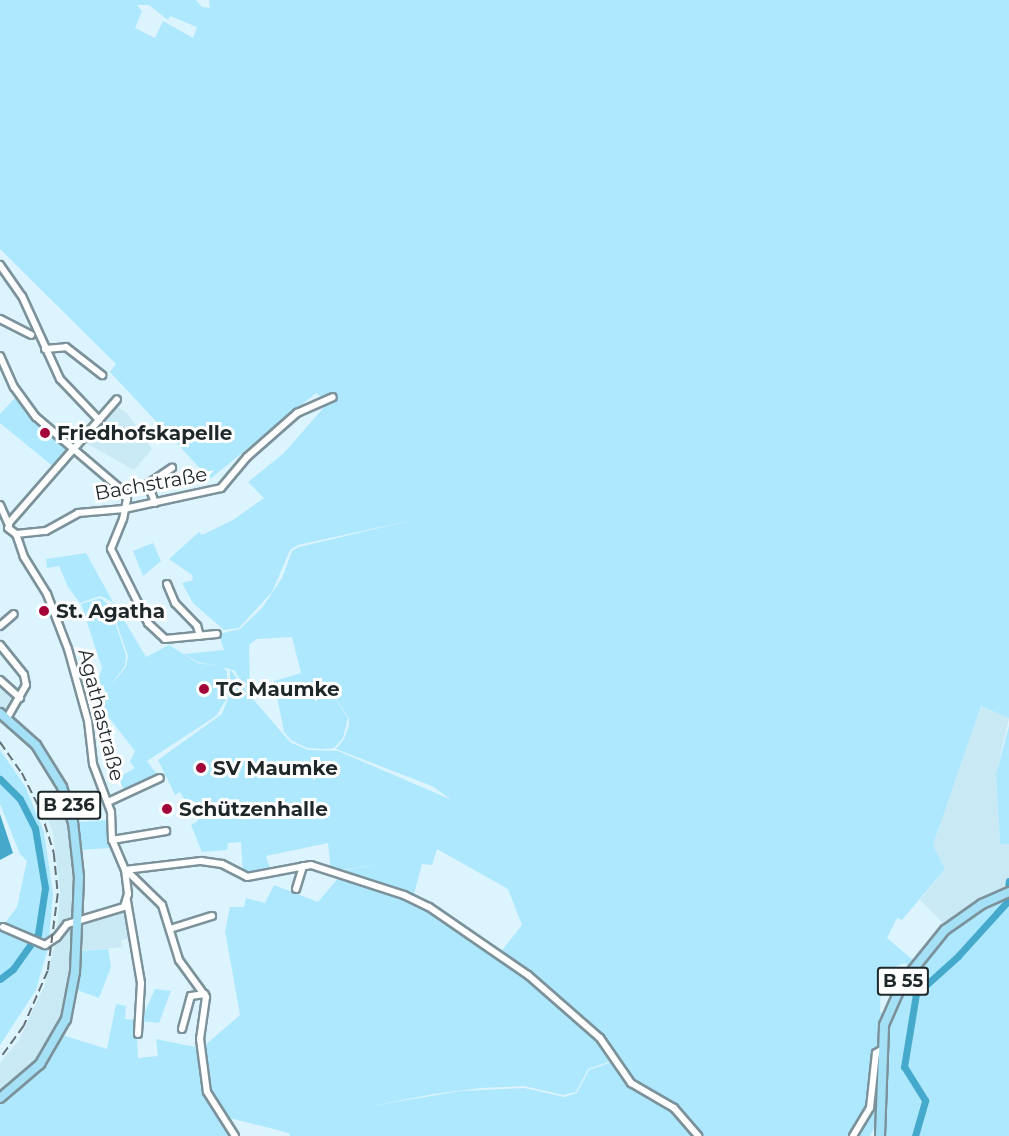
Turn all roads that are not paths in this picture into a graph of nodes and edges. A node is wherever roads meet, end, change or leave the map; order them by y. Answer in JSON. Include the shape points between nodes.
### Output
{"nodes":[{"id":1,"x":0,"y":265,"type":"edge"},
{"id":2,"x":0,"y":318,"type":"edge"},
{"id":3,"x":31,"y":335,"type":"dead end"},
{"id":4,"x":45,"y":349,"type":"junction"},
{"id":5,"x":0,"y":356,"type":"edge"},
{"id":6,"x":102,"y":375,"type":"dead end"},
{"id":7,"x":333,"y":397,"type":"dead end"},
{"id":8,"x":117,"y":399,"type":"dead end"},
{"id":9,"x":99,"y":420,"type":"junction"},
{"id":10,"x":74,"y":451,"type":"junction"},
{"id":11,"x":172,"y":468,"type":"dead end"},
{"id":12,"x":155,"y":503,"type":"junction"},
{"id":13,"x":0,"y":505,"type":"edge"},
{"id":14,"x":124,"y":509,"type":"junction"},
{"id":15,"x":9,"y":526,"type":"junction"},
{"id":16,"x":0,"y":530,"type":"edge"},
{"id":17,"x":16,"y":534,"type":"junction"},
{"id":18,"x":167,"y":584,"type":"dead end"},
{"id":19,"x":14,"y":614,"type":"dead end"},
{"id":20,"x":0,"y":626,"type":"edge"},
{"id":21,"x":217,"y":634,"type":"dead end"},
{"id":22,"x":201,"y":636,"type":"junction"},
{"id":23,"x":0,"y":645,"type":"edge"},
{"id":24,"x":0,"y":680,"type":"edge"},
{"id":25,"x":20,"y":698,"type":"junction"},
{"id":26,"x":3,"y":715,"type":"edge"},
{"id":27,"x":160,"y":778,"type":"dead end"},
{"id":28,"x":108,"y":802,"type":"junction"},
{"id":29,"x":166,"y":831,"type":"dead end"},
{"id":30,"x":112,"y":840,"type":"junction"},
{"id":31,"x":303,"y":866,"type":"junction"},
{"id":32,"x":125,"y":870,"type":"junction"},
{"id":33,"x":296,"y":889,"type":"dead end"},
{"id":34,"x":1005,"y":894,"type":"edge"},
{"id":35,"x":127,"y":901,"type":"junction"},
{"id":36,"x":212,"y":916,"type":"dead end"},
{"id":37,"x":77,"y":921,"type":"junction"},
{"id":38,"x":6,"y":928,"type":"dead end"},
{"id":39,"x":170,"y":929,"type":"junction"},
{"id":40,"x":205,"y":994,"type":"junction"},
{"id":41,"x":182,"y":1029,"type":"dead end"},
{"id":42,"x":138,"y":1034,"type":"dead end"},
{"id":43,"x":883,"y":1049,"type":"junction"},
{"id":44,"x":0,"y":1098,"type":"edge"},
{"id":45,"x":235,"y":1136,"type":"edge"},
{"id":46,"x":698,"y":1136,"type":"edge"},
{"id":47,"x":853,"y":1136,"type":"edge"},
{"id":48,"x":880,"y":1136,"type":"edge"}],
"edges":[{"from":1,"to":4,"type":"street","via":[[22,296]]},
{"from":2,"to":3,"type":"street"},
{"from":4,"to":6,"type":"street","via":[[59,346],[71,350]]},
{"from":4,"to":9,"type":"street","via":[[68,391]]},
{"from":5,"to":10,"type":"street","via":[[28,408]]},
{"from":7,"to":12,"type":"street","name":"Bachstraße","via":[[297,413],[247,458],[221,489]]},
{"from":8,"to":9,"type":"street"},
{"from":9,"to":10,"type":"street"},
{"from":10,"to":14,"type":"street","via":[[119,486],[127,500]]},
{"from":10,"to":15,"type":"street"},
{"from":11,"to":12,"type":"street","via":[[148,484]]},
{"from":12,"to":14,"type":"street","name":"Bachstraße"},
{"from":13,"to":15,"type":"street"},
{"from":14,"to":17,"type":"street","name":"Bachstraße","via":[[78,513],[42,532]]},
{"from":14,"to":22,"type":"street","via":[[111,549],[141,612],[165,639]]},
{"from":15,"to":16,"type":"street"},
{"from":15,"to":17,"type":"street","name":"Agathastraße"},
{"from":17,"to":28,"type":"street","name":"Agathastraße","via":[[69,649],[88,721],[93,764]]},
{"from":18,"to":22,"type":"street","via":[[174,603],[197,626]]},
{"from":19,"to":20,"type":"street"},
{"from":21,"to":22,"type":"street"},
{"from":23,"to":25,"type":"street","via":[[24,675],[26,685]]},
{"from":24,"to":25,"type":"street"},
{"from":25,"to":26,"type":"street"},
{"from":26,"to":37,"type":"main road","number":"B 236","via":[[43,754],[67,799],[78,853]]},
{"from":27,"to":28,"type":"street"},
{"from":28,"to":30,"type":"street","name":"Agathastraße"},
{"from":29,"to":30,"type":"street"},
{"from":30,"to":32,"type":"street","name":"Agathastraße"},
{"from":31,"to":32,"type":"street","via":[[247,877],[222,864],[201,861]]},
{"from":31,"to":33,"type":"street"},
{"from":31,"to":46,"type":"street","via":[[378,884],[429,907],[528,975],[600,1038],[631,1083],[674,1108]]},
{"from":32,"to":35,"type":"street","name":"Agathastraße"},
{"from":32,"to":39,"type":"street","via":[[160,903]]},
{"from":34,"to":43,"type":"main road","number":"B 55","via":[[954,922],[920,956],[888,1012]]},
{"from":35,"to":37,"type":"street","via":[[116,912]]},
{"from":35,"to":42,"type":"street","name":"Agathastraße","via":[[141,983]]},
{"from":36,"to":39,"type":"street"},
{"from":37,"to":38,"type":"street","via":[[64,927],[52,942],[39,944]]},
{"from":37,"to":44,"type":"main road","number":"B 236","via":[[73,989],[66,1019],[51,1049],[28,1077]]},
{"from":39,"to":40,"type":"street","via":[[179,960]]},
{"from":40,"to":41,"type":"street","via":[[191,996]]},
{"from":40,"to":45,"type":"street","via":[[208,1004],[201,1042],[207,1096]]},
{"from":43,"to":47,"type":"street","via":[[876,1053],[870,1108]]},
{"from":43,"to":48,"type":"main road","number":"B 55","via":[[884,1110]]}]}
